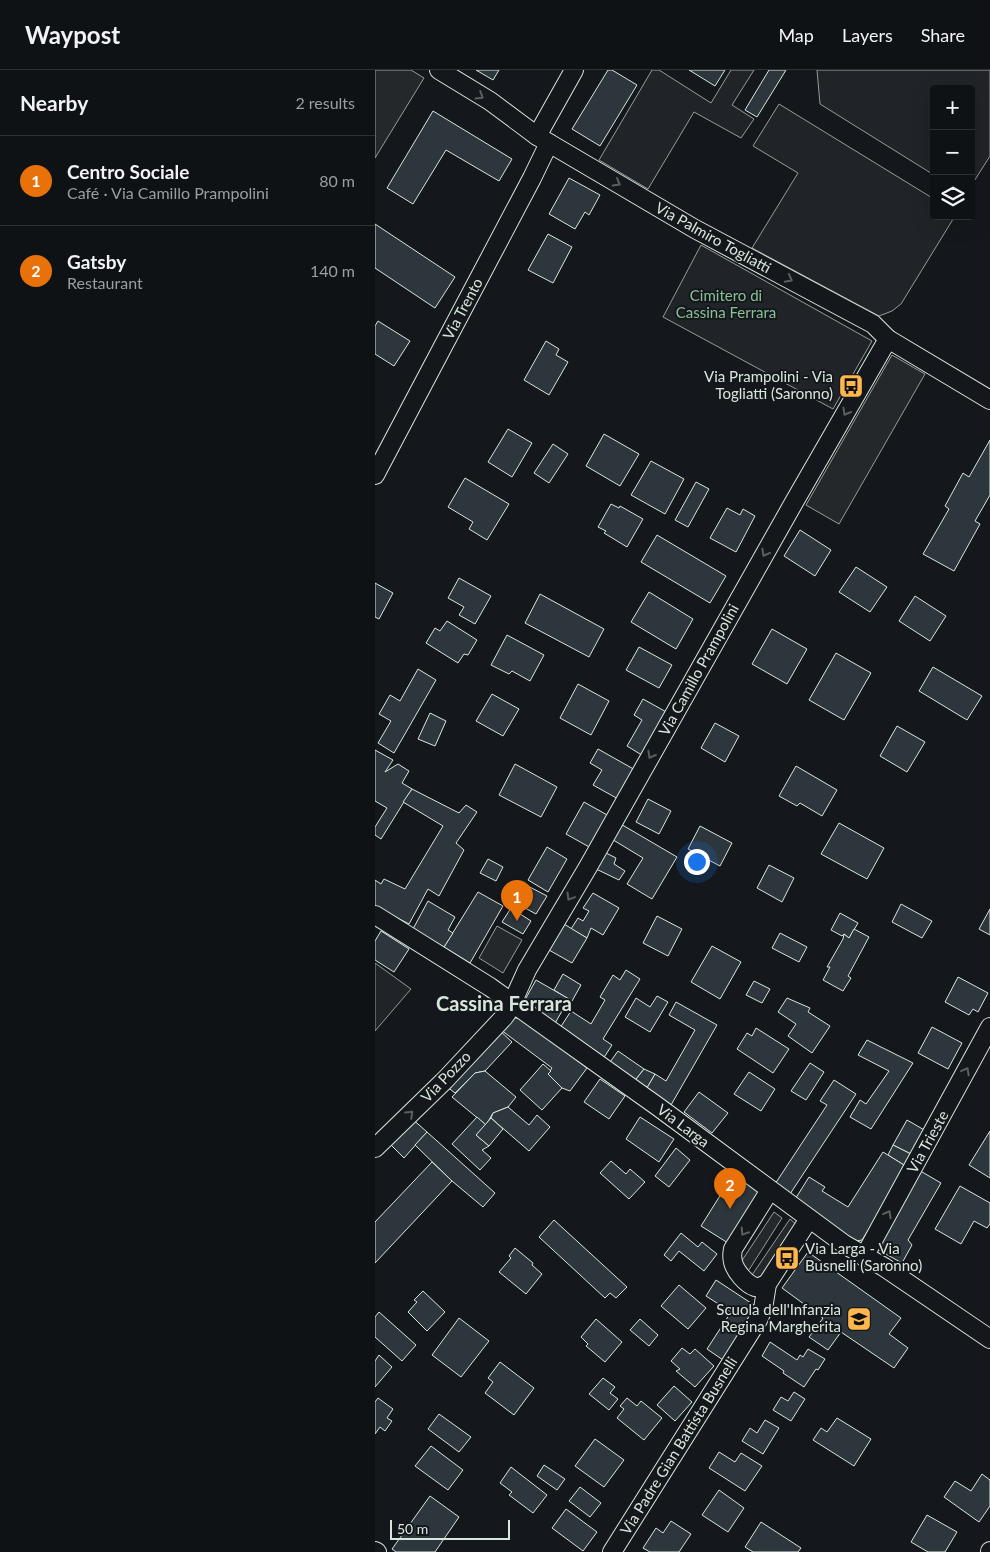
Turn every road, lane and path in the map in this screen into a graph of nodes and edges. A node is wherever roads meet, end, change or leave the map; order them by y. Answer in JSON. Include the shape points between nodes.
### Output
{"nodes":[{"id":1,"x":439,"y":70,"type":"edge"},
{"id":2,"x":574,"y":70,"type":"edge"},
{"id":3,"x":543,"y":139,"type":"junction"},
{"id":4,"x":888,"y":339,"type":"junction"},
{"id":5,"x":990,"y":400,"type":"edge"},
{"id":6,"x":375,"y":475,"type":"edge"},
{"id":7,"x":375,"y":915,"type":"edge"},
{"id":8,"x":512,"y":1002,"type":"junction"},
{"id":9,"x":990,"y":1027,"type":"edge"},
{"id":10,"x":375,"y":1148,"type":"edge"},
{"id":11,"x":770,"y":1190,"type":"junction"},
{"id":12,"x":809,"y":1219,"type":"junction"},
{"id":13,"x":864,"y":1256,"type":"junction"},
{"id":14,"x":767,"y":1284,"type":"junction"},
{"id":15,"x":990,"y":1339,"type":"edge"},
{"id":16,"x":611,"y":1552,"type":"edge"}],
"edges":[{"from":1,"to":3,"type":"street","name":"Via Palmiro Togliatti","one_way":true},
{"from":2,"to":3,"type":"street","name":"Via Trento"},
{"from":3,"to":4,"type":"street","name":"Via Palmiro Togliatti","one_way":true,"via":[[695,229],[873,324]]},
{"from":3,"to":6,"type":"street","name":"Via Trento","via":[[532,178]]},
{"from":4,"to":5,"type":"street","name":"Via Palmiro Togliatti"},
{"from":4,"to":8,"type":"street","name":"Via Camillo Prampolini","one_way":true,"via":[[527,970]]},
{"from":7,"to":8,"type":"street","name":"Via Larga"},
{"from":10,"to":8,"type":"street","name":"Via Pozzo","one_way":true,"via":[[492,1030]]},
{"from":8,"to":11,"type":"street","name":"Via Larga"},
{"from":13,"to":9,"type":"street","name":"Via Trieste","one_way":true},
{"from":11,"to":12,"type":"street","name":"Via Larga"},
{"from":11,"to":14,"type":"street","one_way":true,"via":[[733,1249],[732,1256],[733,1264],[743,1278],[755,1287]]},
{"from":12,"to":13,"type":"street","name":"Via Larga"},
{"from":12,"to":14,"type":"street","name":"Via Padre Gian Battista Busnelli"},
{"from":13,"to":15,"type":"street","name":"Via Larga"},
{"from":14,"to":16,"type":"street","name":"Via Padre Gian Battista Busnelli","via":[[758,1320]]}]}
